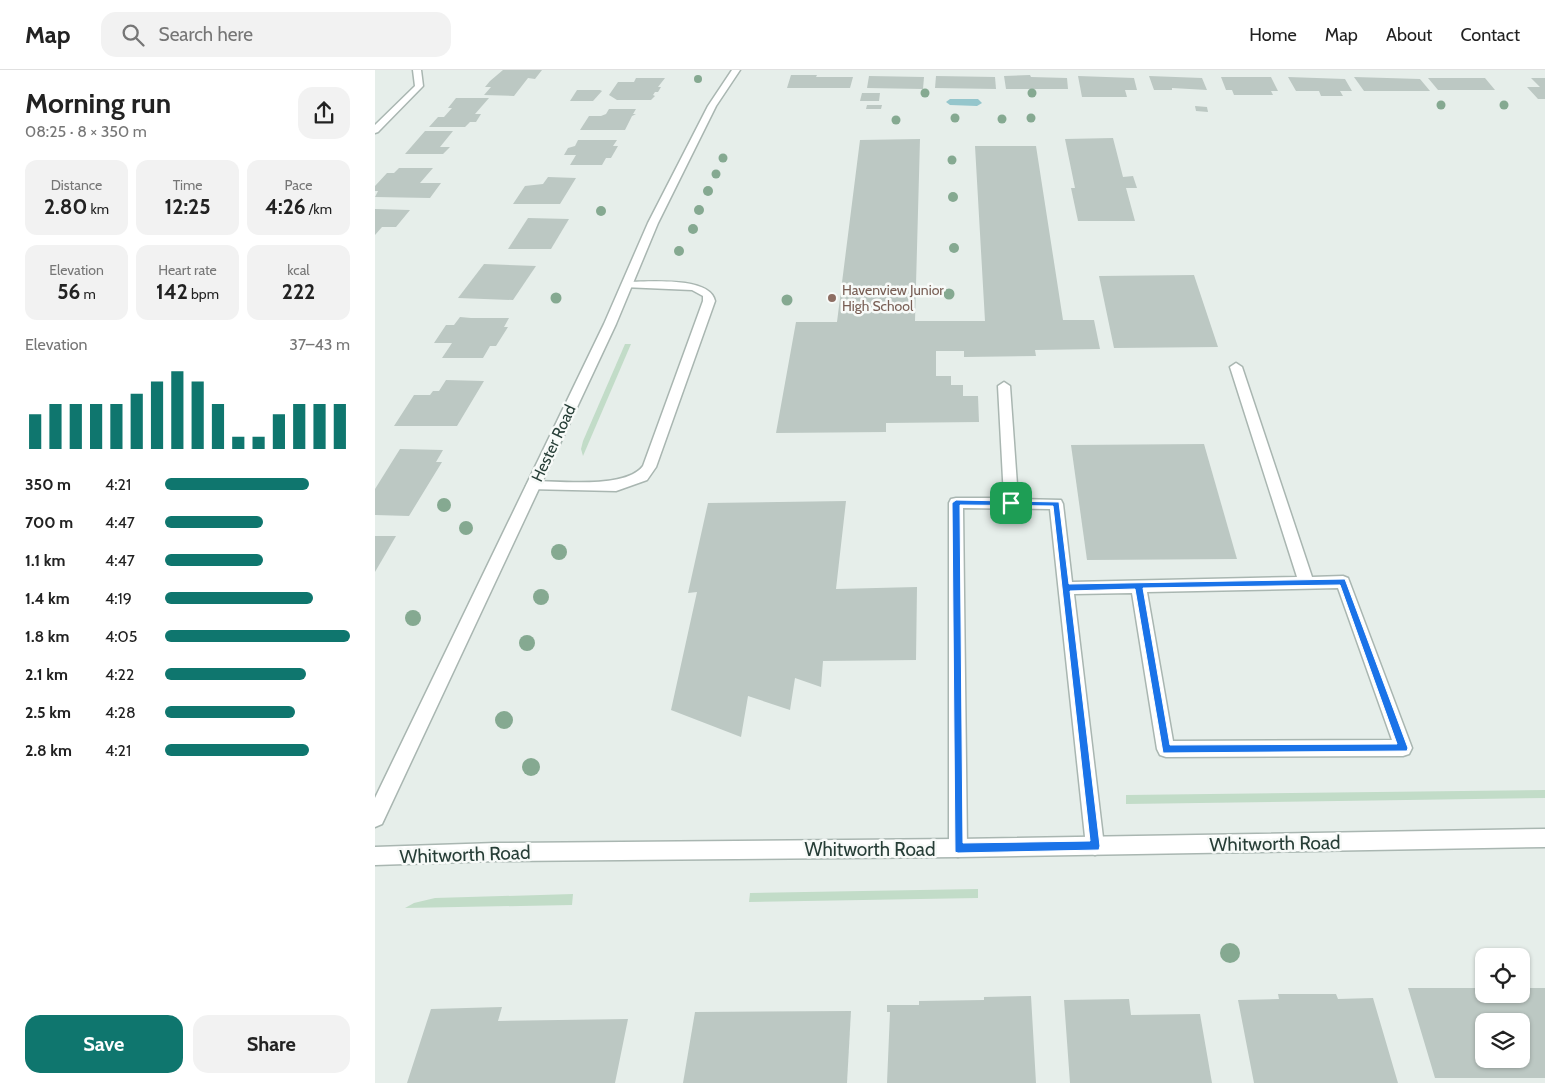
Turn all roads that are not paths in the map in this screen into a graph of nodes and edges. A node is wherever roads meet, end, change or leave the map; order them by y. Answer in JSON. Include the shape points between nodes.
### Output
{"nodes":[{"id":1,"x":417,"y":70,"type":"edge"},
{"id":2,"x":736,"y":70,"type":"edge"},
{"id":3,"x":375,"y":130,"type":"edge"},
{"id":4,"x":627,"y":285,"type":"junction"},
{"id":5,"x":1236,"y":367,"type":"dead end"},
{"id":6,"x":1003,"y":386,"type":"dead end"},
{"id":7,"x":533,"y":486,"type":"junction"},
{"id":8,"x":1011,"y":503,"type":"junction"},
{"id":9,"x":1306,"y":582,"type":"junction"},
{"id":10,"x":1138,"y":585,"type":"junction"},
{"id":11,"x":1066,"y":588,"type":"junction"},
{"id":12,"x":375,"y":818,"type":"edge"},
{"id":13,"x":1545,"y":838,"type":"edge"},
{"id":14,"x":1095,"y":846,"type":"junction"},
{"id":15,"x":958,"y":848,"type":"junction"},
{"id":16,"x":375,"y":856,"type":"edge"}],
"edges":[{"from":1,"to":3,"type":"street","via":[[419,86]]},
{"from":2,"to":4,"type":"street","name":"Hester Road","via":[[711,106],[653,223]]},
{"from":4,"to":7,"type":"street","name":"Hester Road"},
{"from":4,"to":7,"type":"street","via":[[693,287],[708,295],[709,301],[649,467],[642,477],[616,486]]},
{"from":5,"to":9,"type":"street"},
{"from":6,"to":8,"type":"street"},
{"from":7,"to":12,"type":"street","name":"Hester Road"},
{"from":8,"to":11,"type":"street","via":[[1056,504]]},
{"from":8,"to":15,"type":"street","via":[[956,503]]},
{"from":9,"to":10,"type":"street"},
{"from":9,"to":10,"type":"street","via":[[1343,582],[1403,748],[1166,750]]},
{"from":10,"to":11,"type":"street"},
{"from":11,"to":14,"type":"street"},
{"from":13,"to":14,"type":"street","name":"Whitworth Road"},
{"from":14,"to":15,"type":"street","name":"Whitworth Road"},
{"from":15,"to":16,"type":"street","name":"Whitworth Road"}]}
